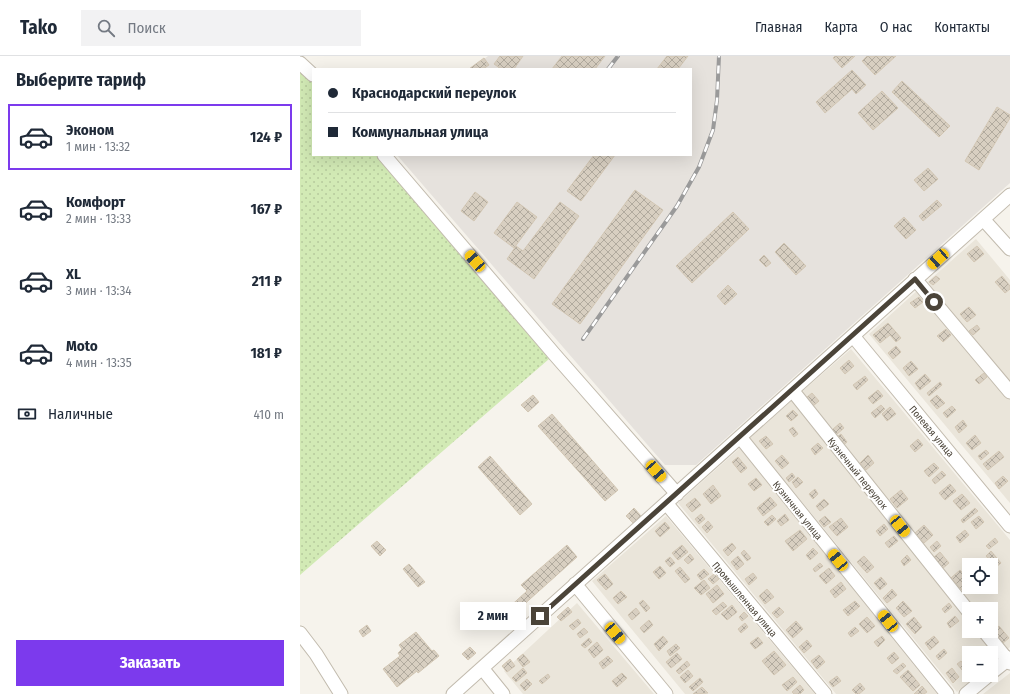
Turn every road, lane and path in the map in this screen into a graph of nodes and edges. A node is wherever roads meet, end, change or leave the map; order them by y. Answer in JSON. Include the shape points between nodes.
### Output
{"nodes":[{"id":1,"x":300,"y":63,"type":"edge"},
{"id":2,"x":312,"y":73,"type":"edge"},
{"id":3,"x":385,"y":156,"type":"edge"},
{"id":4,"x":1010,"y":195,"type":"edge"},
{"id":5,"x":983,"y":219,"type":"junction"},
{"id":6,"x":1010,"y":249,"type":"edge"},
{"id":7,"x":915,"y":279,"type":"junction"},
{"id":8,"x":853,"y":336,"type":"junction"},
{"id":9,"x":792,"y":390,"type":"junction"},
{"id":10,"x":1010,"y":392,"type":"edge"},
{"id":11,"x":740,"y":437,"type":"junction"},
{"id":12,"x":677,"y":494,"type":"junction"},
{"id":13,"x":666,"y":503,"type":"junction"},
{"id":14,"x":1010,"y":526,"type":"edge"},
{"id":15,"x":575,"y":584,"type":"junction"},
{"id":16,"x":962,"y":603,"type":"edge"},
{"id":17,"x":300,"y":633,"type":"edge"},
{"id":18,"x":990,"y":638,"type":"edge"},
{"id":19,"x":1009,"y":660,"type":"edge"},
{"id":20,"x":482,"y":668,"type":"junction"},
{"id":21,"x":998,"y":668,"type":"edge"},
{"id":22,"x":980,"y":682,"type":"edge"},
{"id":23,"x":341,"y":694,"type":"edge"},
{"id":24,"x":453,"y":694,"type":"edge"},
{"id":25,"x":503,"y":694,"type":"edge"},
{"id":26,"x":666,"y":694,"type":"edge"},
{"id":27,"x":824,"y":694,"type":"edge"},
{"id":28,"x":947,"y":694,"type":"edge"},
{"id":29,"x":966,"y":694,"type":"edge"}],
"edges":[{"from":1,"to":2,"type":"street"},
{"from":3,"to":12,"type":"street"},
{"from":4,"to":5,"type":"street"},
{"from":5,"to":6,"type":"street"},
{"from":5,"to":7,"type":"street"},
{"from":7,"to":8,"type":"street"},
{"from":7,"to":10,"type":"street"},
{"from":8,"to":9,"type":"street"},
{"from":8,"to":14,"type":"street","name":"Полевая улица"},
{"from":9,"to":11,"type":"street"},
{"from":9,"to":16,"type":"street","name":"Кузнечный переулок"},
{"from":11,"to":12,"type":"street"},
{"from":11,"to":28,"type":"street","name":"Кузничная улица"},
{"from":12,"to":13,"type":"street"},
{"from":13,"to":15,"type":"street"},
{"from":13,"to":27,"type":"street","name":"Промышленная улица"},
{"from":15,"to":20,"type":"street"},
{"from":15,"to":26,"type":"street"},
{"from":17,"to":23,"type":"street"},
{"from":18,"to":19,"type":"street"},
{"from":19,"to":21,"type":"street"},
{"from":20,"to":24,"type":"street"},
{"from":20,"to":25,"type":"street"},
{"from":22,"to":29,"type":"street"}]}
